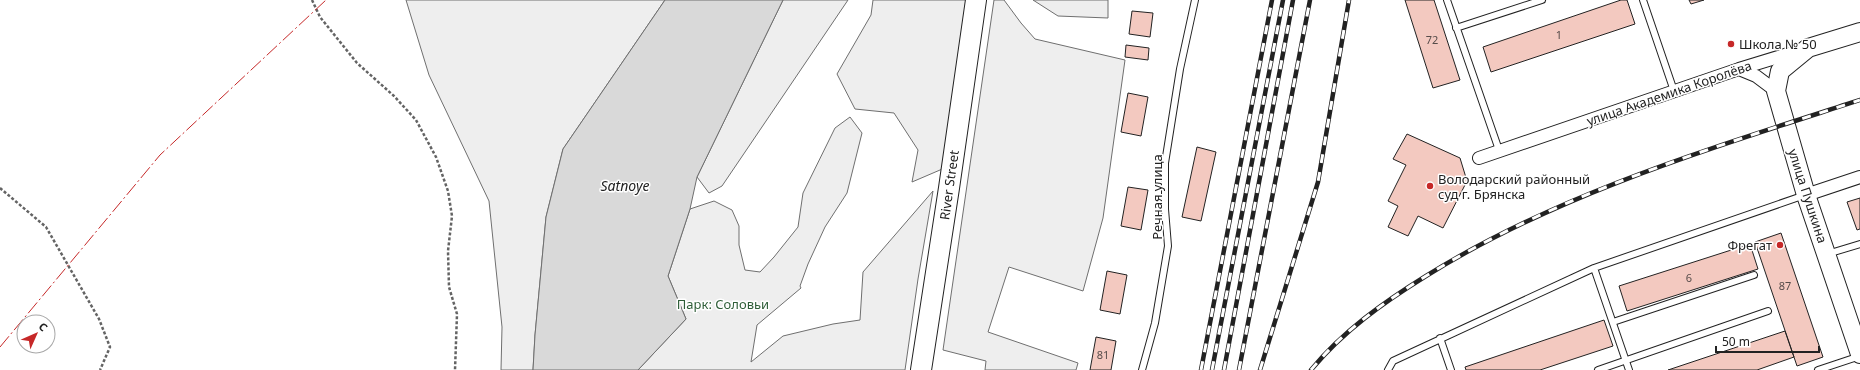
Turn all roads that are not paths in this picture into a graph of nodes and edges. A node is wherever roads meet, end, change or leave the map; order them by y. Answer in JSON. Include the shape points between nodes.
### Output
{"nodes":[{"id":1,"x":976,"y":0,"type":"edge"},
{"id":2,"x":1195,"y":0,"type":"edge"},
{"id":3,"x":1447,"y":0,"type":"edge"},
{"id":4,"x":1542,"y":0,"type":"edge"},
{"id":5,"x":1643,"y":0,"type":"edge"},
{"id":6,"x":1456,"y":28,"type":"junction"},
{"id":7,"x":1860,"y":32,"type":"edge"},
{"id":8,"x":1808,"y":48,"type":"junction"},
{"id":9,"x":1739,"y":69,"type":"junction"},
{"id":10,"x":1776,"y":90,"type":"junction"},
{"id":11,"x":1674,"y":91,"type":"junction"},
{"id":12,"x":1499,"y":150,"type":"junction"},
{"id":13,"x":1479,"y":158,"type":"dead end"},
{"id":14,"x":1860,"y":177,"type":"edge"},
{"id":15,"x":1806,"y":195,"type":"junction"},
{"id":16,"x":1860,"y":244,"type":"edge"},
{"id":17,"x":1828,"y":254,"type":"junction"},
{"id":18,"x":1594,"y":268,"type":"junction"},
{"id":19,"x":1754,"y":274,"type":"dead end"},
{"id":20,"x":1768,"y":312,"type":"dead end"},
{"id":21,"x":1613,"y":322,"type":"junction"},
{"id":22,"x":1440,"y":338,"type":"junction"},
{"id":23,"x":1860,"y":355,"type":"edge"},
{"id":24,"x":1626,"y":361,"type":"junction"},
{"id":25,"x":920,"y":370,"type":"edge"},
{"id":26,"x":1142,"y":370,"type":"edge"},
{"id":27,"x":1388,"y":370,"type":"edge"},
{"id":28,"x":1451,"y":370,"type":"edge"},
{"id":29,"x":1598,"y":370,"type":"edge"},
{"id":30,"x":1629,"y":370,"type":"edge"},
{"id":31,"x":1818,"y":370,"type":"edge"}],
"edges":[{"from":1,"to":25,"type":"main road","name":"River Street"},
{"from":2,"to":26,"type":"lane","name":"Речная улица","via":[[1180,69],[1165,164],[1168,246],[1155,323]]},
{"from":3,"to":6,"type":"lane"},
{"from":4,"to":6,"type":"lane"},
{"from":5,"to":11,"type":"lane"},
{"from":6,"to":12,"type":"lane"},
{"from":7,"to":8,"type":"main road","name":"улица Академика Королёва"},
{"from":8,"to":9,"type":"street","name":"улица Академика Королёва"},
{"from":8,"to":10,"type":"main road","name":"улица Пушкина","via":[[1780,71]]},
{"from":9,"to":10,"type":"street","via":[[1756,76]]},
{"from":9,"to":11,"type":"street","name":"улица Академика Королёва"},
{"from":10,"to":15,"type":"main road","name":"улица Пушкина"},
{"from":11,"to":12,"type":"street","name":"улица Академика Королёва"},
{"from":12,"to":13,"type":"street","name":"улица Академика Королёва"},
{"from":14,"to":15,"type":"street"},
{"from":15,"to":17,"type":"main road","name":"улица Пушкина"},
{"from":15,"to":18,"type":"lane"},
{"from":16,"to":17,"type":"lane"},
{"from":17,"to":23,"type":"main road","name":"улица Пушкина"},
{"from":18,"to":21,"type":"lane"},
{"from":18,"to":22,"type":"lane"},
{"from":19,"to":21,"type":"lane"},
{"from":20,"to":24,"type":"lane"},
{"from":21,"to":24,"type":"lane"},
{"from":22,"to":27,"type":"lane","via":[[1393,362]]},
{"from":22,"to":28,"type":"lane"},
{"from":23,"to":31,"type":"lane"},
{"from":24,"to":29,"type":"lane"},
{"from":24,"to":30,"type":"lane"}]}
